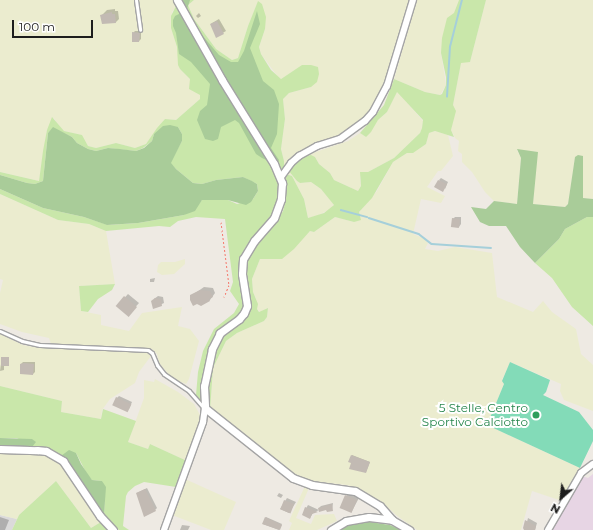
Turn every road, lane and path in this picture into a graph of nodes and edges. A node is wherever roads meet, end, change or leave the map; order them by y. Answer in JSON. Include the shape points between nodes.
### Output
{"nodes":[{"id":1,"x":136,"y":0,"type":"edge"},
{"id":2,"x":178,"y":0,"type":"edge"},
{"id":3,"x":413,"y":0,"type":"edge"},
{"id":4,"x":140,"y":30,"type":"dead end"},
{"id":5,"x":281,"y":177,"type":"junction"},
{"id":6,"x":221,"y":222,"type":"dead end"},
{"id":7,"x":224,"y":297,"type":"dead end"},
{"id":8,"x":0,"y":331,"type":"edge"},
{"id":9,"x":204,"y":408,"type":"junction"},
{"id":10,"x":0,"y":449,"type":"edge"},
{"id":11,"x":593,"y":464,"type":"edge"},
{"id":12,"x":392,"y":520,"type":"junction"},
{"id":13,"x":405,"y":529,"type":"edge"},
{"id":14,"x":113,"y":530,"type":"edge"},
{"id":15,"x":164,"y":530,"type":"edge"},
{"id":16,"x":331,"y":530,"type":"edge"},
{"id":17,"x":548,"y":530,"type":"edge"}],
"edges":[{"from":1,"to":4,"type":"lane"},
{"from":2,"to":5,"type":"street","via":[[222,80]]},
{"from":3,"to":5,"type":"street","via":[[387,86],[373,112],[340,139],[317,146],[299,156]]},
{"from":5,"to":9,"type":"street","via":[[281,199],[277,212],[243,259],[242,274],[247,306],[239,319],[220,333],[212,349],[204,386]]},
{"from":6,"to":7,"type":"path","via":[[229,285]]},
{"from":8,"to":9,"type":"lane","via":[[22,341],[40,345],[148,350],[164,374],[189,391]]},
{"from":9,"to":12,"type":"street","via":[[293,478],[312,485],[357,492],[380,506]]},
{"from":9,"to":15,"type":"street","via":[[203,422]]},
{"from":10,"to":14,"type":"street","via":[[46,451],[62,461],[100,516]]},
{"from":11,"to":17,"type":"street","via":[[581,473]]},
{"from":12,"to":13,"type":"street"},
{"from":12,"to":16,"type":"street","via":[[358,517]]}]}
